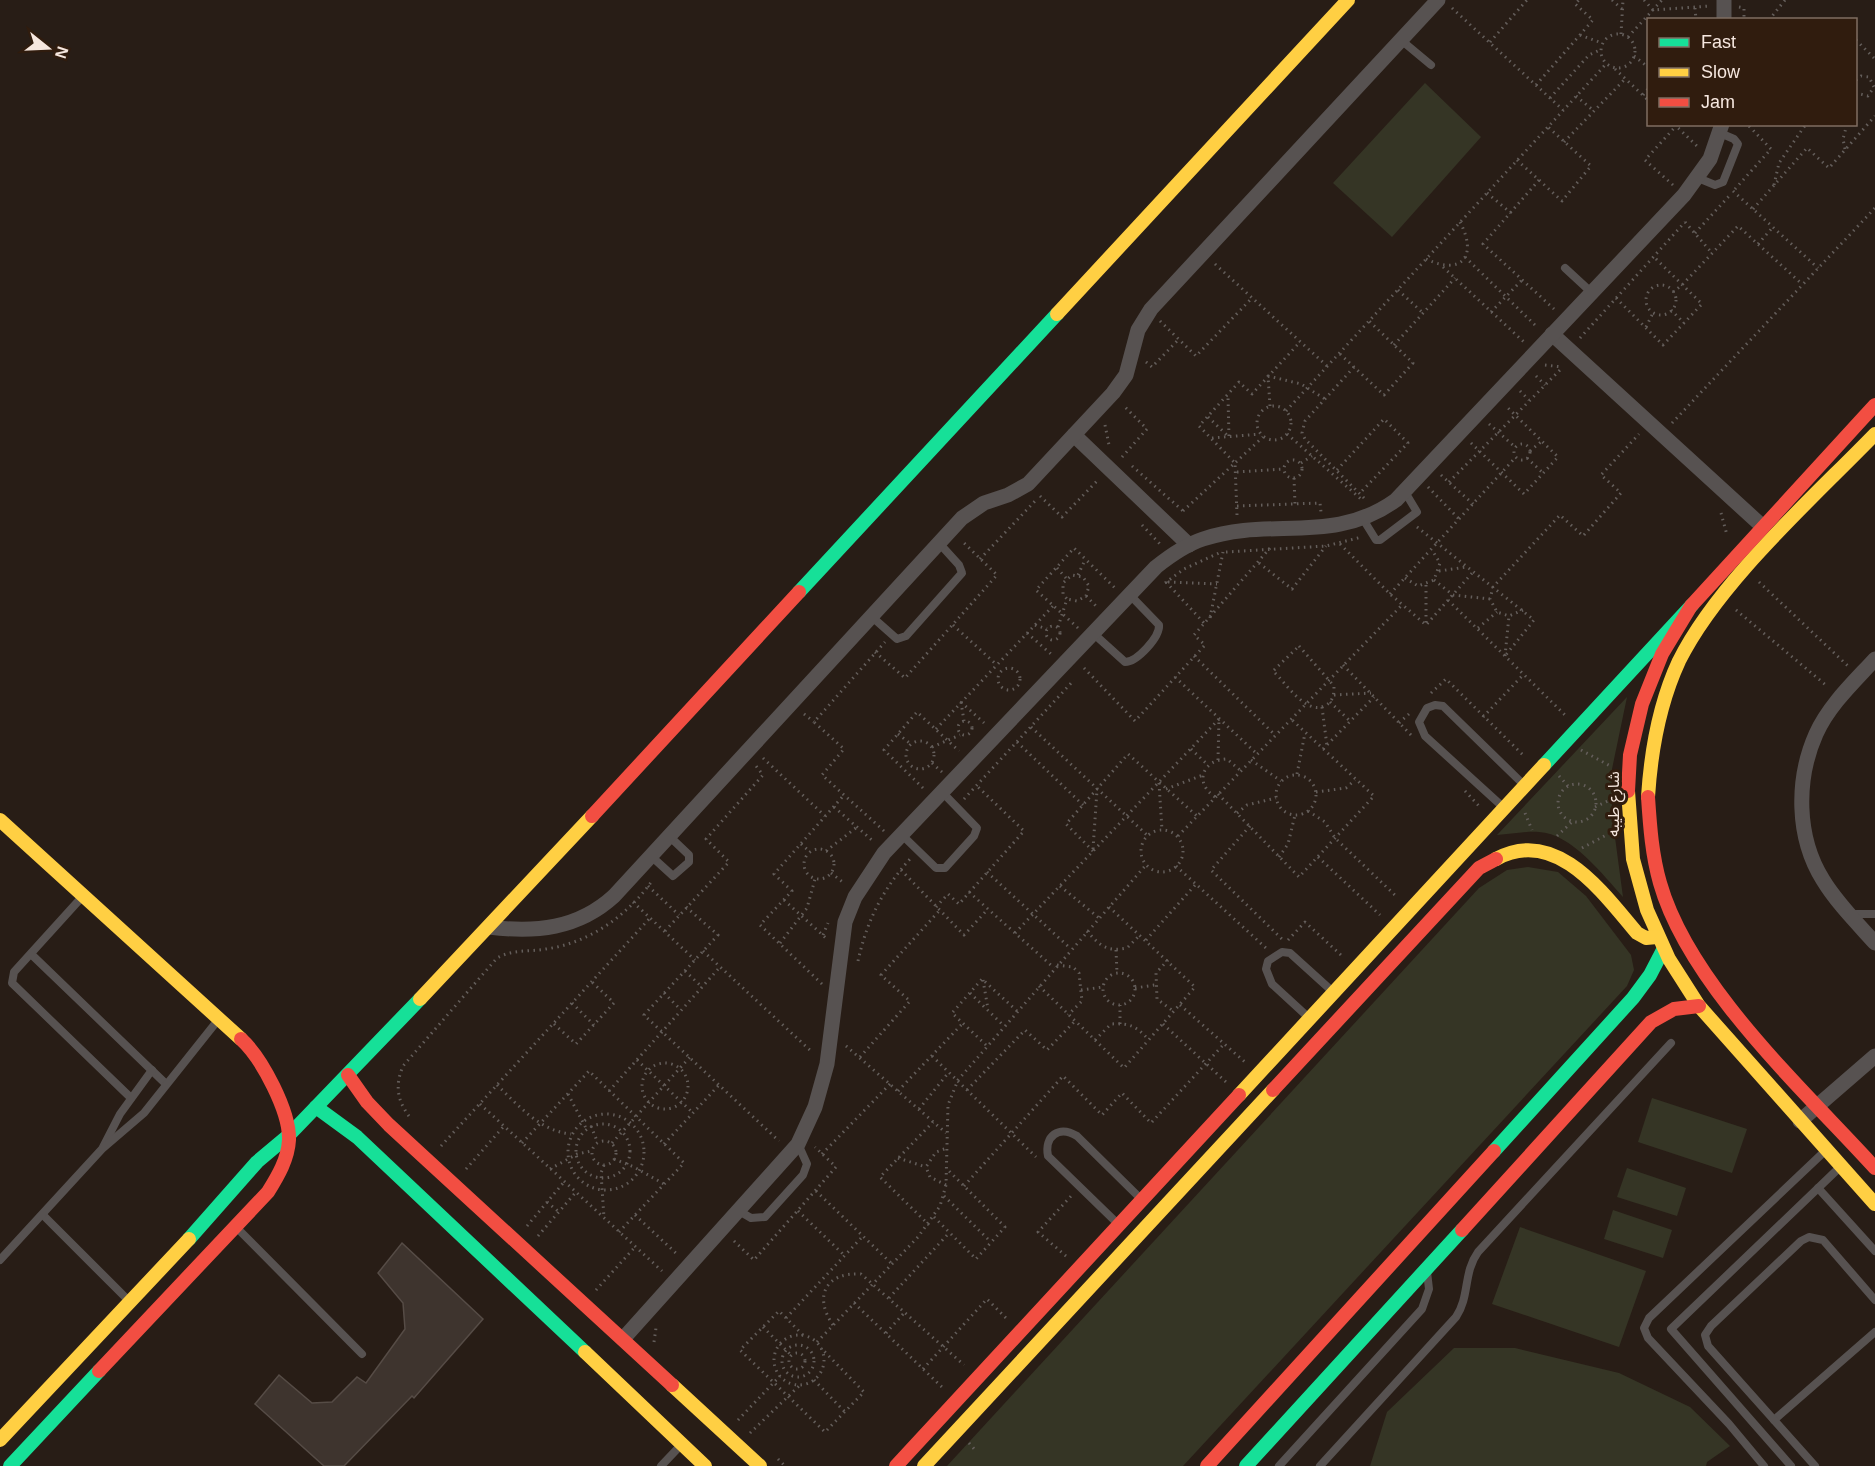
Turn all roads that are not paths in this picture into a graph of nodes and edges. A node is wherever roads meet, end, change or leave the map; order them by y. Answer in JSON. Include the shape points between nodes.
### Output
{"nodes":[{"id":1,"x":1348,"y":0,"type":"edge"},
{"id":2,"x":1724,"y":0,"type":"edge"},
{"id":3,"x":1445,"y":3,"type":"edge"},
{"id":4,"x":1724,"y":18,"type":"edge"},
{"id":5,"x":1401,"y":40,"type":"junction"},
{"id":6,"x":1431,"y":65,"type":"dead end"},
{"id":7,"x":1721,"y":129,"type":"edge"},
{"id":8,"x":1698,"y":178,"type":"junction"},
{"id":9,"x":1566,"y":268,"type":"dead end"},
{"id":10,"x":1591,"y":292,"type":"junction"},
{"id":11,"x":1550,"y":336,"type":"junction"},
{"id":12,"x":1875,"y":405,"type":"edge"},
{"id":13,"x":1875,"y":434,"type":"edge"},
{"id":14,"x":1074,"y":435,"type":"junction"},
{"id":15,"x":1408,"y":496,"type":"junction"},
{"id":16,"x":1361,"y":513,"type":"junction"},
{"id":17,"x":1762,"y":526,"type":"junction"},
{"id":18,"x":939,"y":543,"type":"junction"},
{"id":19,"x":1188,"y":545,"type":"junction"},
{"id":20,"x":1126,"y":594,"type":"junction"},
{"id":21,"x":1692,"y":605,"type":"junction"},
{"id":22,"x":871,"y":615,"type":"junction"},
{"id":23,"x":1089,"y":634,"type":"junction"},
{"id":24,"x":1875,"y":659,"type":"edge"},
{"id":25,"x":1524,"y":785,"type":"junction"},
{"id":26,"x":943,"y":793,"type":"junction"},
{"id":27,"x":1504,"y":808,"type":"junction"},
{"id":28,"x":0,"y":820,"type":"edge"},
{"id":29,"x":895,"y":831,"type":"junction"},
{"id":30,"x":669,"y":836,"type":"junction"},
{"id":31,"x":651,"y":856,"type":"junction"},
{"id":32,"x":82,"y":896,"type":"junction"},
{"id":33,"x":1848,"y":914,"type":"junction"},
{"id":34,"x":1875,"y":914,"type":"edge"},
{"id":35,"x":489,"y":927,"type":"junction"},
{"id":36,"x":1875,"y":943,"type":"edge"},
{"id":37,"x":1660,"y":944,"type":"junction"},
{"id":38,"x":31,"y":954,"type":"junction"},
{"id":39,"x":1333,"y":992,"type":"junction"},
{"id":40,"x":1699,"y":1006,"type":"junction"},
{"id":41,"x":220,"y":1018,"type":"junction"},
{"id":42,"x":1310,"y":1018,"type":"junction"},
{"id":43,"x":1671,"y":1043,"type":"dead end"},
{"id":44,"x":1875,"y":1056,"type":"edge"},
{"id":45,"x":152,"y":1070,"type":"junction"},
{"id":46,"x":348,"y":1075,"type":"junction"},
{"id":47,"x":166,"y":1084,"type":"junction"},
{"id":48,"x":131,"y":1098,"type":"junction"},
{"id":49,"x":1818,"y":1105,"type":"junction"},
{"id":50,"x":316,"y":1107,"type":"junction"},
{"id":51,"x":1800,"y":1121,"type":"junction"},
{"id":52,"x":289,"y":1135,"type":"junction"},
{"id":53,"x":790,"y":1144,"type":"junction"},
{"id":54,"x":102,"y":1149,"type":"junction"},
{"id":55,"x":1826,"y":1150,"type":"junction"},
{"id":56,"x":1841,"y":1167,"type":"junction"},
{"id":57,"x":1875,"y":1168,"type":"edge"},
{"id":58,"x":1818,"y":1188,"type":"junction"},
{"id":59,"x":1142,"y":1200,"type":"junction"},
{"id":60,"x":1875,"y":1204,"type":"edge"},
{"id":61,"x":43,"y":1215,"type":"junction"},
{"id":62,"x":745,"y":1215,"type":"junction"},
{"id":63,"x":1119,"y":1226,"type":"junction"},
{"id":64,"x":237,"y":1228,"type":"junction"},
{"id":65,"x":1875,"y":1251,"type":"edge"},
{"id":66,"x":0,"y":1260,"type":"edge"},
{"id":67,"x":1426,"y":1269,"type":"junction"},
{"id":68,"x":1875,"y":1300,"type":"edge"},
{"id":69,"x":129,"y":1301,"type":"junction"},
{"id":70,"x":1875,"y":1332,"type":"edge"},
{"id":71,"x":623,"y":1340,"type":"junction"},
{"id":72,"x":362,"y":1354,"type":"dead end"},
{"id":73,"x":1774,"y":1420,"type":"junction"},
{"id":74,"x":0,"y":1440,"type":"edge"},
{"id":75,"x":682,"y":1444,"type":"junction"},
{"id":76,"x":10,"y":1466,"type":"edge"},
{"id":77,"x":661,"y":1466,"type":"edge"},
{"id":78,"x":705,"y":1466,"type":"edge"},
{"id":79,"x":760,"y":1466,"type":"edge"},
{"id":80,"x":896,"y":1466,"type":"edge"},
{"id":81,"x":924,"y":1466,"type":"edge"},
{"id":82,"x":1207,"y":1466,"type":"edge"},
{"id":83,"x":1246,"y":1466,"type":"edge"},
{"id":84,"x":1280,"y":1466,"type":"edge"},
{"id":85,"x":1320,"y":1466,"type":"edge"},
{"id":86,"x":1764,"y":1466,"type":"edge"},
{"id":87,"x":1791,"y":1466,"type":"edge"},
{"id":88,"x":1815,"y":1466,"type":"edge"}],
"edges":[{"from":1,"to":35,"type":"street"},
{"from":2,"to":4,"type":"street"},
{"from":3,"to":5,"type":"street"},
{"from":5,"to":6,"type":"lane"},
{"from":5,"to":14,"type":"street","via":[[1143,318],[1126,375]]},
{"from":7,"to":8,"type":"street"},
{"from":7,"to":8,"type":"lane","via":[[1738,144],[1723,182],[1715,185]]},
{"from":8,"to":10,"type":"street"},
{"from":9,"to":10,"type":"lane"},
{"from":10,"to":11,"type":"street"},
{"from":11,"to":15,"type":"street","via":[[1538,359]]},
{"from":11,"to":17,"type":"street"},
{"from":12,"to":17,"type":"street","name":"شارع طيبه"},
{"from":13,"to":49,"type":"street","via":[[1747,570],[1692,640],[1660,713],[1648,782],[1651,845],[1674,924],[1696,963],[1736,1016]]},
{"from":14,"to":18,"type":"street","via":[[1028,484],[972,509]]},
{"from":14,"to":19,"type":"street"},
{"from":15,"to":16,"type":"street"},
{"from":15,"to":16,"type":"lane","via":[[1418,510],[1380,540],[1376,540]]},
{"from":16,"to":19,"type":"street","via":[[1332,527],[1220,534]]},
{"from":17,"to":21,"type":"street","name":"شارع طيبه"},
{"from":18,"to":22,"type":"street"},
{"from":18,"to":22,"type":"lane","via":[[962,569],[960,577],[906,636],[897,639]]},
{"from":19,"to":20,"type":"street"},
{"from":20,"to":23,"type":"street"},
{"from":20,"to":23,"type":"lane","via":[[1144,608],[1160,630],[1134,659],[1125,662]]},
{"from":21,"to":25,"type":"street"},
{"from":21,"to":37,"type":"street","name":"شارع طيبه","via":[[1651,680],[1629,762],[1627,813],[1632,856],[1639,889]]},
{"from":22,"to":30,"type":"street"},
{"from":23,"to":26,"type":"street"},
{"from":24,"to":33,"type":"street","via":[[1840,697],[1816,733],[1801,791],[1809,851],[1821,878]]},
{"from":25,"to":27,"type":"street"},
{"from":25,"to":27,"type":"lane","via":[[1450,711],[1435,705],[1421,714],[1419,722],[1425,736]]},
{"from":26,"to":29,"type":"street"},
{"from":26,"to":29,"type":"lane","via":[[974,824],[976,832],[942,870]]},
{"from":27,"to":39,"type":"street"},
{"from":28,"to":32,"type":"street"},
{"from":29,"to":53,"type":"street","via":[[845,922],[827,1064],[815,1107]]},
{"from":30,"to":31,"type":"street"},
{"from":30,"to":31,"type":"lane","via":[[689,855],[689,862],[673,876]]},
{"from":31,"to":35,"type":"street","via":[[603,906],[576,922],[543,928]]},
{"from":32,"to":38,"type":"lane"},
{"from":32,"to":41,"type":"street"},
{"from":33,"to":34,"type":"lane"},
{"from":33,"to":36,"type":"street"},
{"from":35,"to":46,"type":"street"},
{"from":37,"to":40,"type":"street","name":"شارع طيبه"},
{"from":37,"to":81,"type":"street","via":[[1637,933],[1560,855],[1523,849],[1492,859],[1468,879]]},
{"from":37,"to":82,"type":"street","via":[[1650,975],[1633,998]]},
{"from":38,"to":45,"type":"lane"},
{"from":38,"to":48,"type":"lane","via":[[14,972],[12,983]]},
{"from":39,"to":42,"type":"street"},
{"from":39,"to":42,"type":"lane","via":[[1290,953],[1274,955],[1268,961],[1267,977]]},
{"from":40,"to":51,"type":"street","name":"شارع طيبه"},
{"from":40,"to":67,"type":"street","via":[[1673,1008],[1651,1022]]},
{"from":41,"to":47,"type":"lane"},
{"from":41,"to":52,"type":"street","via":[[258,1060]]},
{"from":42,"to":59,"type":"street"},
{"from":43,"to":85,"type":"lane","via":[[1478,1252],[1468,1269],[1466,1299],[1456,1317]]},
{"from":44,"to":49,"type":"street"},
{"from":45,"to":47,"type":"lane"},
{"from":45,"to":48,"type":"lane"},
{"from":46,"to":50,"type":"street"},
{"from":46,"to":71,"type":"street","via":[[389,1125]]},
{"from":47,"to":54,"type":"lane","via":[[144,1113]]},
{"from":48,"to":54,"type":"lane"},
{"from":49,"to":51,"type":"street"},
{"from":49,"to":57,"type":"street"},
{"from":50,"to":52,"type":"street"},
{"from":50,"to":75,"type":"street","via":[[357,1137]]},
{"from":51,"to":55,"type":"street","name":"شارع طيبه"},
{"from":52,"to":64,"type":"street","via":[[276,1179]]},
{"from":52,"to":69,"type":"street","via":[[257,1162]]},
{"from":53,"to":62,"type":"street"},
{"from":53,"to":62,"type":"lane","via":[[806,1160],[806,1171],[767,1216],[759,1219]]},
{"from":54,"to":61,"type":"lane"},
{"from":55,"to":56,"type":"street","name":"شارع طيبه"},
{"from":55,"to":86,"type":"lane","via":[[1649,1318],[1644,1328],[1648,1338]]},
{"from":56,"to":58,"type":"lane"},
{"from":56,"to":60,"type":"street","name":"شارع طيبه"},
{"from":58,"to":65,"type":"lane"},
{"from":58,"to":87,"type":"lane","via":[[1671,1329]]},
{"from":59,"to":63,"type":"street"},
{"from":59,"to":63,"type":"lane","via":[[1077,1136],[1059,1131],[1050,1137],[1046,1146],[1048,1156]]},
{"from":61,"to":66,"type":"lane"},
{"from":61,"to":69,"type":"lane"},
{"from":62,"to":71,"type":"street"},
{"from":63,"to":80,"type":"street"},
{"from":64,"to":72,"type":"lane"},
{"from":64,"to":76,"type":"street"},
{"from":67,"to":83,"type":"street"},
{"from":67,"to":84,"type":"lane","via":[[1429,1289],[1422,1309]]},
{"from":68,"to":73,"type":"lane","via":[[1823,1240],[1809,1237],[1707,1330],[1708,1346]]},
{"from":69,"to":74,"type":"street"},
{"from":70,"to":73,"type":"lane"},
{"from":71,"to":79,"type":"street"},
{"from":73,"to":88,"type":"lane"},
{"from":75,"to":77,"type":"lane"},
{"from":75,"to":78,"type":"street"}]}
